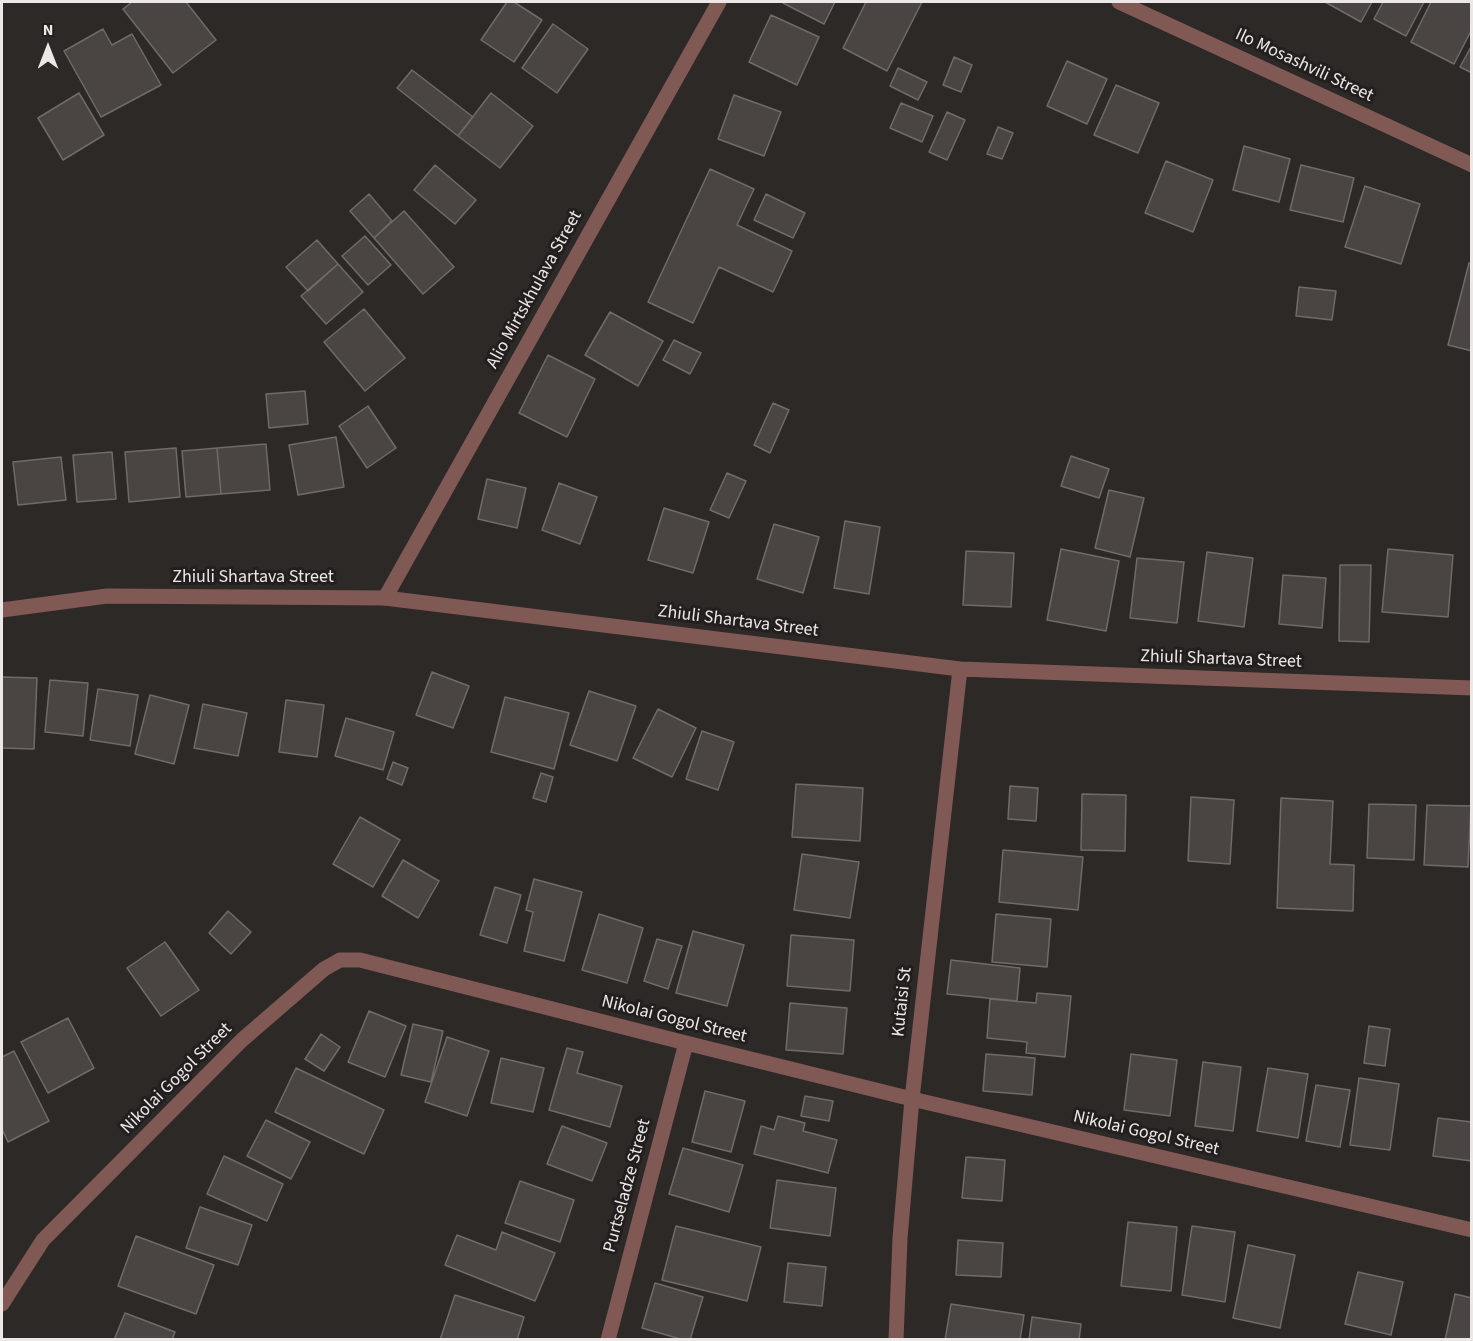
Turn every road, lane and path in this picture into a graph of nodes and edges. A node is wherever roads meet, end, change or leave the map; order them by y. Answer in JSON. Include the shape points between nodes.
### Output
{"nodes":[{"id":1,"x":719,"y":2,"type":"edge"},
{"id":2,"x":1119,"y":2,"type":"edge"},
{"id":3,"x":1472,"y":165,"type":"edge"},
{"id":4,"x":385,"y":598,"type":"junction"},
{"id":5,"x":2,"y":610,"type":"edge"},
{"id":6,"x":960,"y":669,"type":"junction"},
{"id":7,"x":1472,"y":688,"type":"edge"},
{"id":8,"x":686,"y":1043,"type":"junction"},
{"id":9,"x":912,"y":1099,"type":"junction"},
{"id":10,"x":1472,"y":1230,"type":"edge"},
{"id":11,"x":2,"y":1304,"type":"edge"},
{"id":12,"x":608,"y":1340,"type":"edge"},
{"id":13,"x":896,"y":1340,"type":"edge"}],
"edges":[{"from":1,"to":4,"type":"street","name":"Alio Mirtskhulava Street"},
{"from":2,"to":3,"type":"street","name":"Ilo Mosashvili Street"},
{"from":4,"to":5,"type":"street","name":"Zhiuli Shartava Street","via":[[107,596]]},
{"from":4,"to":6,"type":"street","name":"Zhiuli Shartava Street"},
{"from":6,"to":7,"type":"street","name":"Zhiuli Shartava Street"},
{"from":6,"to":9,"type":"street","name":"Kutaisi St"},
{"from":8,"to":9,"type":"street","name":"Nikolai Gogol Street"},
{"from":8,"to":11,"type":"street","name":"Nikolai Gogol Street","via":[[360,960],[340,960],[324,969],[243,1040],[43,1240]]},
{"from":8,"to":12,"type":"street","name":"Purtseladze Street"},
{"from":9,"to":10,"type":"street","name":"Nikolai Gogol Street"},
{"from":9,"to":13,"type":"street","name":"Kutaisi St"}]}
